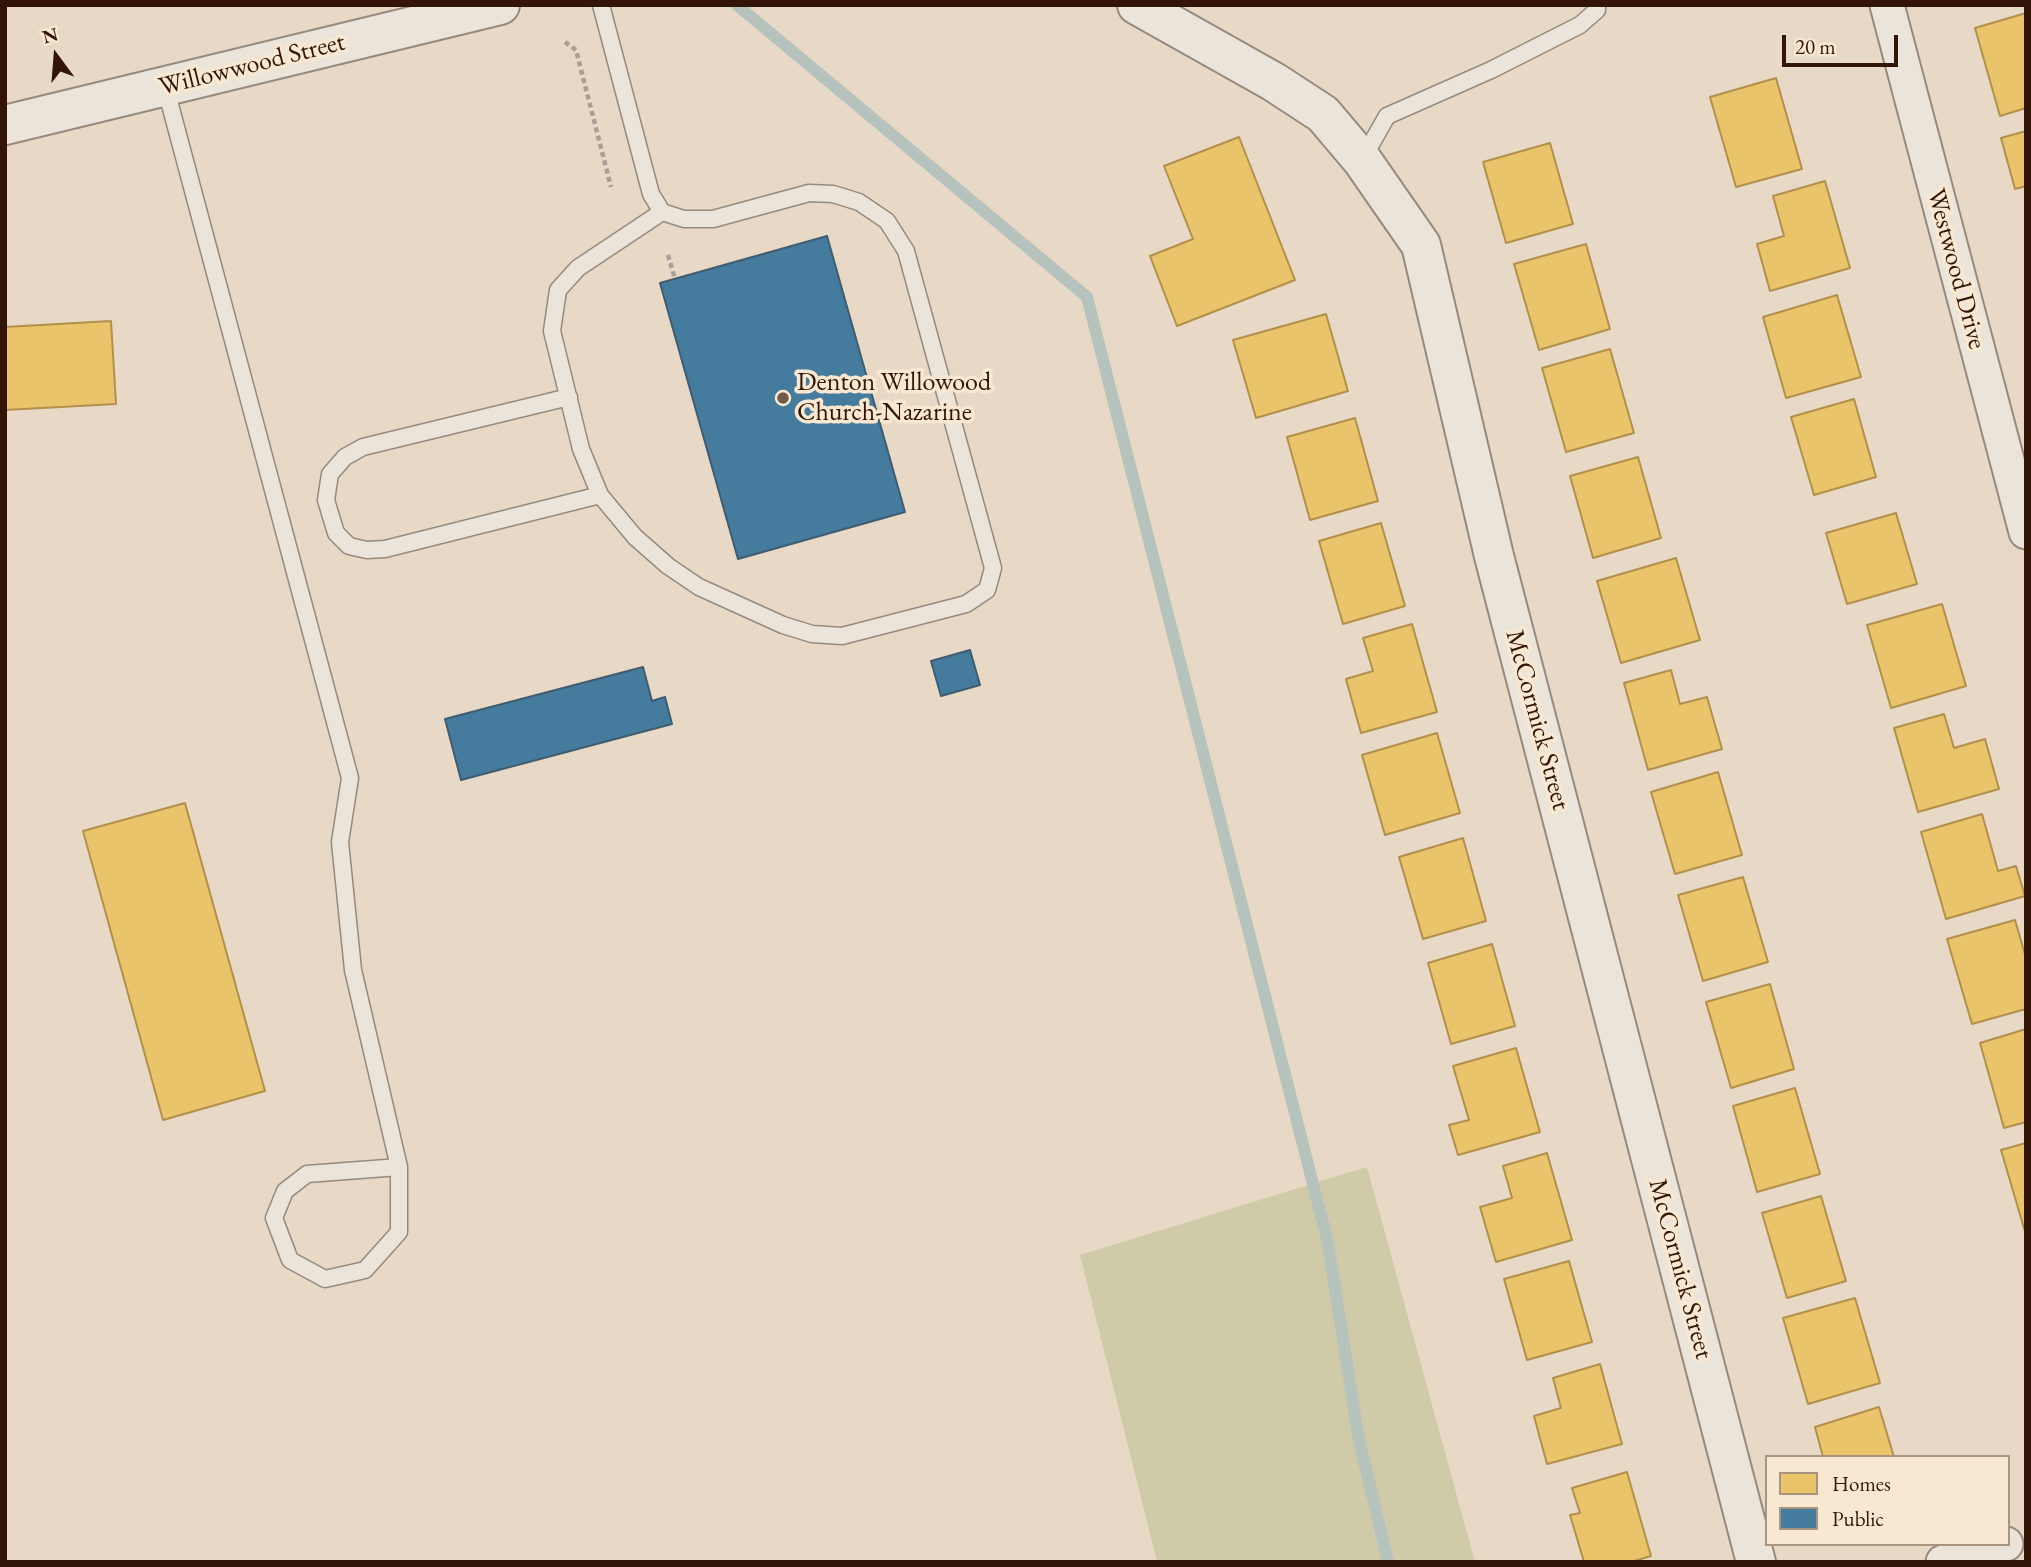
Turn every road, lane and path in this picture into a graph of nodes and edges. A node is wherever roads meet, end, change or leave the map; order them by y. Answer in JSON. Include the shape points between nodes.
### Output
{"nodes":[{"id":1,"x":500,"y":5,"type":"edge"},
{"id":2,"x":601,"y":5,"type":"edge"},
{"id":3,"x":1136,"y":5,"type":"edge"},
{"id":4,"x":1597,"y":5,"type":"edge"},
{"id":5,"x":1887,"y":5,"type":"edge"},
{"id":6,"x":565,"y":42,"type":"dead end"},
{"id":7,"x":165,"y":86,"type":"junction"},
{"id":8,"x":5,"y":125,"type":"edge"},
{"id":9,"x":1363,"y":160,"type":"junction"},
{"id":10,"x":611,"y":187,"type":"dead end"},
{"id":11,"x":662,"y":212,"type":"junction"},
{"id":12,"x":668,"y":255,"type":"dead end"},
{"id":13,"x":675,"y":279,"type":"dead end"},
{"id":14,"x":569,"y":397,"type":"junction"},
{"id":15,"x":600,"y":495,"type":"junction"},
{"id":16,"x":2026,"y":532,"type":"edge"},
{"id":17,"x":398,"y":1167,"type":"junction"},
{"id":18,"x":2000,"y":1546,"type":"edge"},
{"id":19,"x":1756,"y":1562,"type":"edge"},
{"id":20,"x":1943,"y":1562,"type":"edge"}],
"edges":[{"from":1,"to":7,"type":"street","name":"Willowwood Street"},
{"from":2,"to":11,"type":"lane","via":[[651,194]]},
{"from":3,"to":9,"type":"street","name":"McCormick Street","via":[[1323,114]]},
{"from":4,"to":9,"type":"lane","via":[[1580,25],[1387,116]]},
{"from":5,"to":16,"type":"street","name":"Westwood Drive"},
{"from":6,"to":10,"type":"path","via":[[576,50]]},
{"from":7,"to":8,"type":"street","name":"Willowwood Street"},
{"from":7,"to":17,"type":"lane","via":[[350,778],[340,842],[353,970]]},
{"from":9,"to":19,"type":"street","name":"McCormick Street","via":[[1421,244],[1494,556]]},
{"from":11,"to":14,"type":"lane","via":[[578,268],[558,290],[552,331]]},
{"from":11,"to":15,"type":"lane","via":[[684,219],[713,219],[809,193],[834,194],[859,202],[887,221],[906,251],[993,568],[987,590],[966,604],[842,636],[812,635],[699,587],[635,537]]},
{"from":12,"to":13,"type":"path"},
{"from":14,"to":15,"type":"lane","via":[[581,449]]},
{"from":14,"to":15,"type":"lane","via":[[363,447],[345,457],[330,474],[326,500],[336,533],[349,545],[385,549]]},
{"from":17,"to":17,"type":"lane","via":[[399,1232],[365,1270],[326,1279],[290,1260],[274,1218],[285,1191],[307,1174]]},
{"from":18,"to":20,"type":"street"}]}
